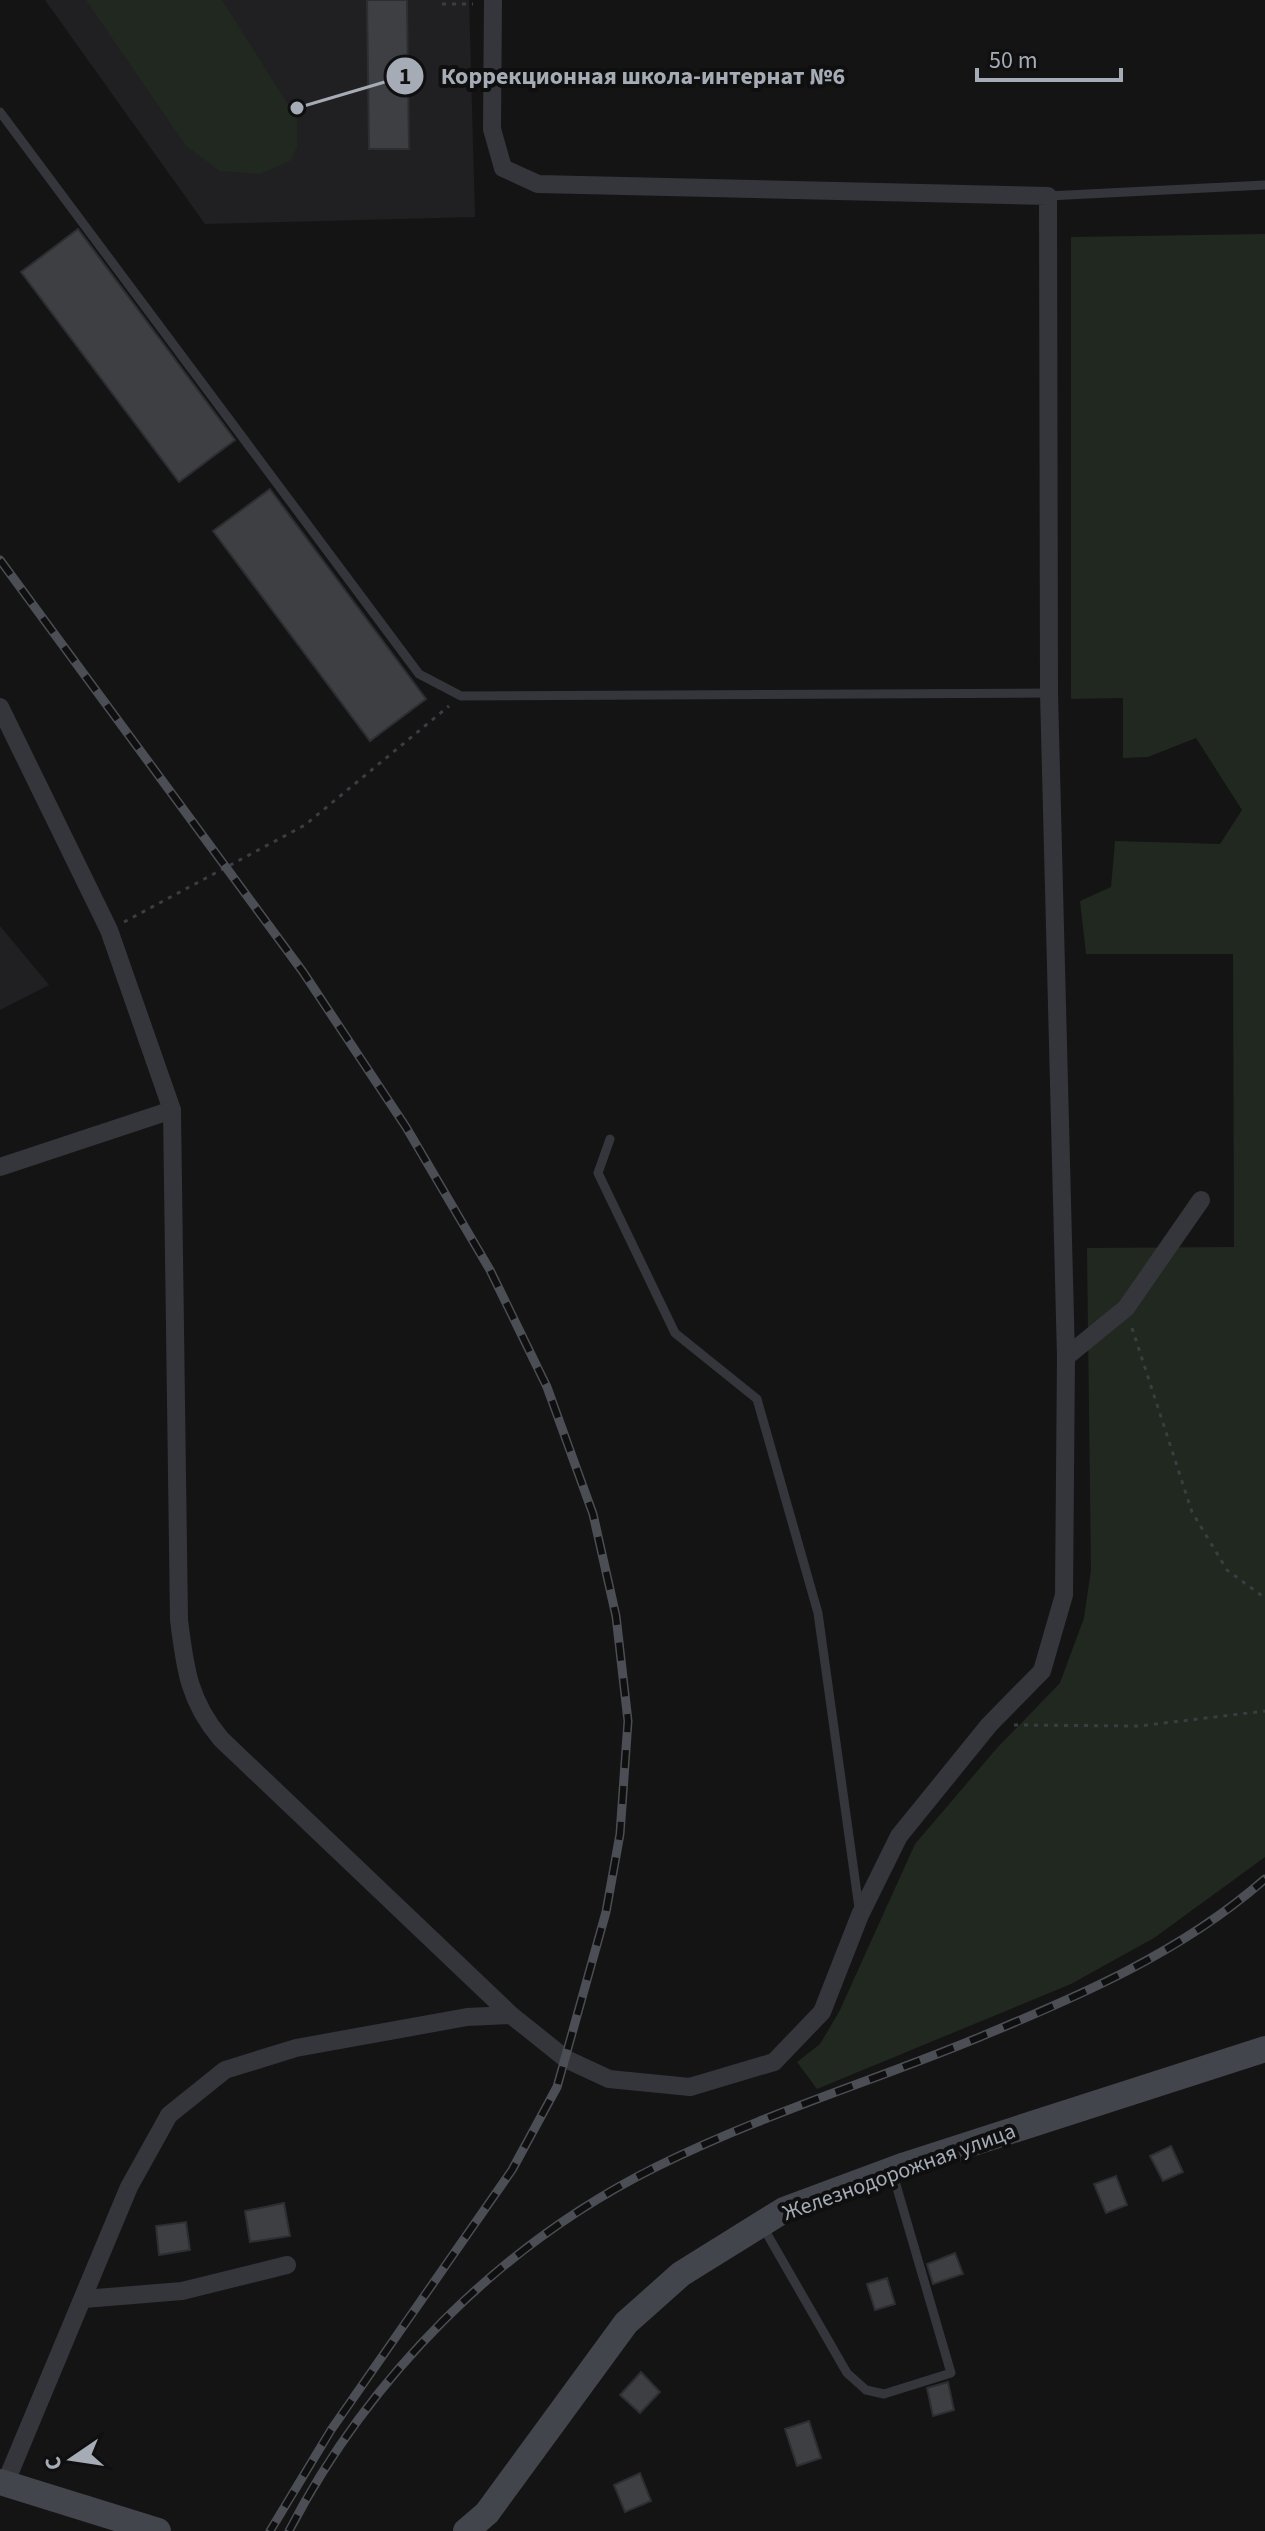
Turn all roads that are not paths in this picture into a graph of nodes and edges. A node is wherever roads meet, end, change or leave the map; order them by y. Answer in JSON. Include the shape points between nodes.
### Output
{"nodes":[{"id":1,"x":493,"y":2,"type":"edge"},
{"id":2,"x":0,"y":112,"type":"edge"},
{"id":3,"x":1265,"y":185,"type":"edge"},
{"id":4,"x":1048,"y":196,"type":"junction"},
{"id":5,"x":1049,"y":693,"type":"junction"},
{"id":6,"x":0,"y":707,"type":"edge"},
{"id":7,"x":172,"y":1110,"type":"junction"},
{"id":8,"x":610,"y":1139,"type":"dead end"},
{"id":9,"x":0,"y":1167,"type":"edge"},
{"id":10,"x":1201,"y":1200,"type":"dead end"},
{"id":11,"x":1066,"y":1357,"type":"junction"},
{"id":12,"x":860,"y":1915,"type":"junction"},
{"id":13,"x":511,"y":2015,"type":"junction"},
{"id":14,"x":1265,"y":2049,"type":"edge"},
{"id":15,"x":892,"y":2170,"type":"junction"},
{"id":16,"x":762,"y":2224,"type":"junction"},
{"id":17,"x":287,"y":2265,"type":"dead end"},
{"id":18,"x":84,"y":2299,"type":"junction"},
{"id":19,"x":3,"y":2483,"type":"edge"},
{"id":20,"x":158,"y":2531,"type":"edge"},
{"id":21,"x":466,"y":2531,"type":"edge"}],
"edges":[{"from":1,"to":4,"type":"street","via":[[492,129],[503,168],[538,184]]},
{"from":2,"to":5,"type":"lane","via":[[419,674],[461,696]]},
{"from":3,"to":4,"type":"lane"},
{"from":4,"to":5,"type":"street"},
{"from":5,"to":11,"type":"street"},
{"from":6,"to":7,"type":"street","via":[[109,930]]},
{"from":7,"to":9,"type":"street"},
{"from":7,"to":13,"type":"street","via":[[179,1620],[186,1673],[201,1715]]},
{"from":8,"to":12,"type":"lane","via":[[598,1173],[675,1333],[757,1399],[818,1613]]},
{"from":10,"to":11,"type":"street","via":[[1126,1308]]},
{"from":11,"to":12,"type":"street","via":[[1064,1595],[1042,1671],[989,1725],[899,1836]]},
{"from":12,"to":13,"type":"street","via":[[822,2012],[774,2062],[690,2087],[609,2079],[566,2059]]},
{"from":13,"to":18,"type":"street","via":[[467,2017],[296,2048],[225,2070],[169,2115],[129,2187]]},
{"from":14,"to":15,"type":"main road","name":"Железнодорожная улица"},
{"from":15,"to":16,"type":"main road","name":"Железнодорожная улица","via":[[784,2210]]},
{"from":15,"to":16,"type":"lane","via":[[951,2373],[884,2394],[866,2390],[847,2373]]},
{"from":16,"to":21,"type":"main road","name":"Железнодорожная улица","via":[[681,2274],[626,2323],[487,2513]]},
{"from":17,"to":18,"type":"street","via":[[182,2291]]},
{"from":18,"to":19,"type":"street"},
{"from":19,"to":20,"type":"main road"}]}
